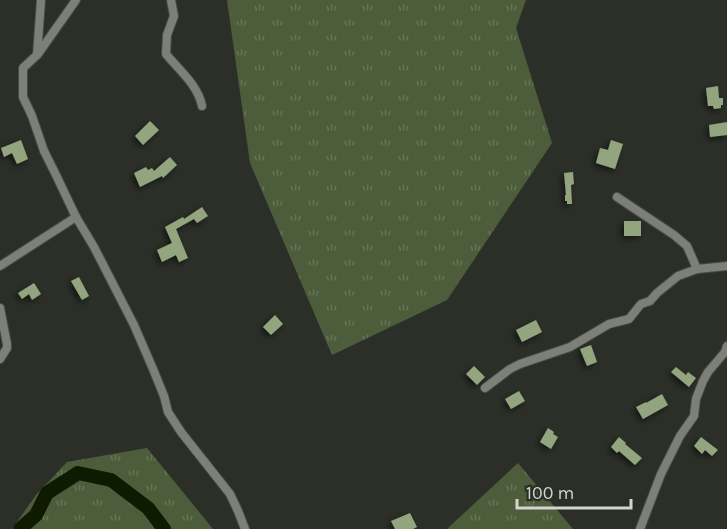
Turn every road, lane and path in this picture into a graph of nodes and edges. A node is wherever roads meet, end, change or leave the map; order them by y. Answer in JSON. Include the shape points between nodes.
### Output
{"nodes":[{"id":1,"x":41,"y":0,"type":"edge"},
{"id":2,"x":76,"y":0,"type":"edge"},
{"id":3,"x":171,"y":0,"type":"edge"},
{"id":4,"x":37,"y":55,"type":"junction"},
{"id":5,"x":202,"y":106,"type":"dead end"},
{"id":6,"x":617,"y":197,"type":"dead end"},
{"id":7,"x":76,"y":217,"type":"junction"},
{"id":8,"x":0,"y":266,"type":"edge"},
{"id":9,"x":727,"y":266,"type":"edge"},
{"id":10,"x":697,"y":268,"type":"junction"},
{"id":11,"x":0,"y":308,"type":"edge"},
{"id":12,"x":727,"y":346,"type":"edge"},
{"id":13,"x":0,"y":359,"type":"edge"},
{"id":14,"x":485,"y":388,"type":"dead end"},
{"id":15,"x":245,"y":529,"type":"edge"},
{"id":16,"x":640,"y":529,"type":"edge"}],
"edges":[{"from":1,"to":4,"type":"street"},
{"from":2,"to":4,"type":"street"},
{"from":3,"to":5,"type":"street","via":[[174,16],[166,54],[180,68]]},
{"from":4,"to":7,"type":"street","via":[[23,68],[23,97]]},
{"from":6,"to":10,"type":"street","via":[[687,246]]},
{"from":7,"to":8,"type":"street"},
{"from":7,"to":15,"type":"street","via":[[134,326],[168,412],[230,494]]},
{"from":9,"to":10,"type":"street"},
{"from":10,"to":14,"type":"street","via":[[678,276],[650,301],[641,304],[629,319],[609,324],[570,347],[520,364]]},
{"from":11,"to":13,"type":"street","via":[[7,348]]},
{"from":12,"to":16,"type":"street","via":[[703,381],[694,416],[661,474]]}]}
